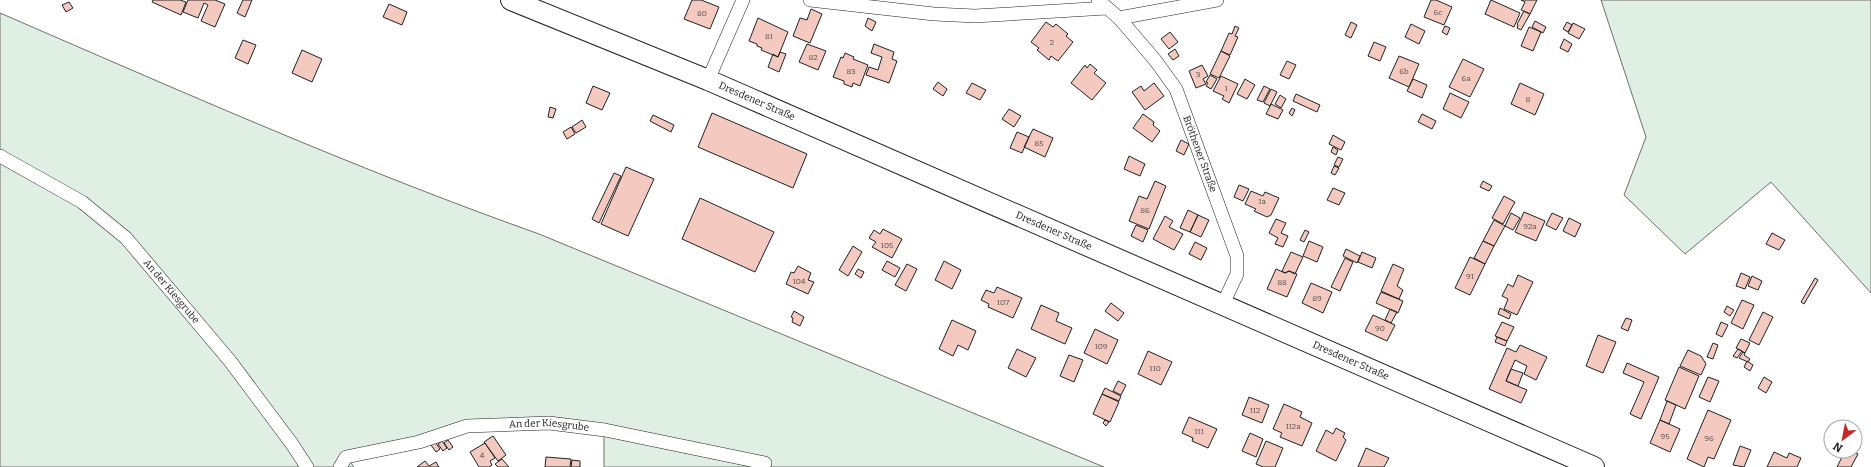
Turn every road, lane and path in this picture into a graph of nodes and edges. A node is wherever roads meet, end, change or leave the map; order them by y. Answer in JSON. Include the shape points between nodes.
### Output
{"nodes":[{"id":1,"x":511,"y":0,"type":"edge"},
{"id":2,"x":743,"y":0,"type":"edge"},
{"id":3,"x":810,"y":0,"type":"edge"},
{"id":4,"x":1217,"y":0,"type":"edge"},
{"id":5,"x":1102,"y":4,"type":"edge"},
{"id":6,"x":1119,"y":18,"type":"junction"},
{"id":7,"x":708,"y":80,"type":"junction"},
{"id":8,"x":0,"y":156,"type":"edge"},
{"id":9,"x":1223,"y":304,"type":"junction"},
{"id":10,"x":764,"y":464,"type":"dead end"},
{"id":11,"x":307,"y":467,"type":"edge"},
{"id":12,"x":340,"y":467,"type":"edge"},
{"id":13,"x":1594,"y":467,"type":"edge"}],
"edges":[{"from":1,"to":7,"type":"main road","name":"Dresdener Straße"},
{"from":2,"to":7,"type":"street"},
{"from":3,"to":5,"type":"street","name":"Bröthener Straße","via":[[974,16]]},
{"from":4,"to":6,"type":"street"},
{"from":5,"to":6,"type":"street","name":"Bröthener Straße"},
{"from":6,"to":9,"type":"street","name":"Bröthener Straße","via":[[1156,60],[1176,89],[1238,256],[1237,274]]},
{"from":7,"to":9,"type":"main road","name":"Dresdener Straße"},
{"from":8,"to":11,"type":"street","name":"An der Kiesgrube","via":[[82,202],[126,238],[230,361]]},
{"from":9,"to":13,"type":"main road","name":"Dresdener Straße"},
{"from":10,"to":12,"type":"street","name":"An der Kiesgrube","via":[[604,430],[549,423],[467,426],[419,442],[346,458]]}]}
